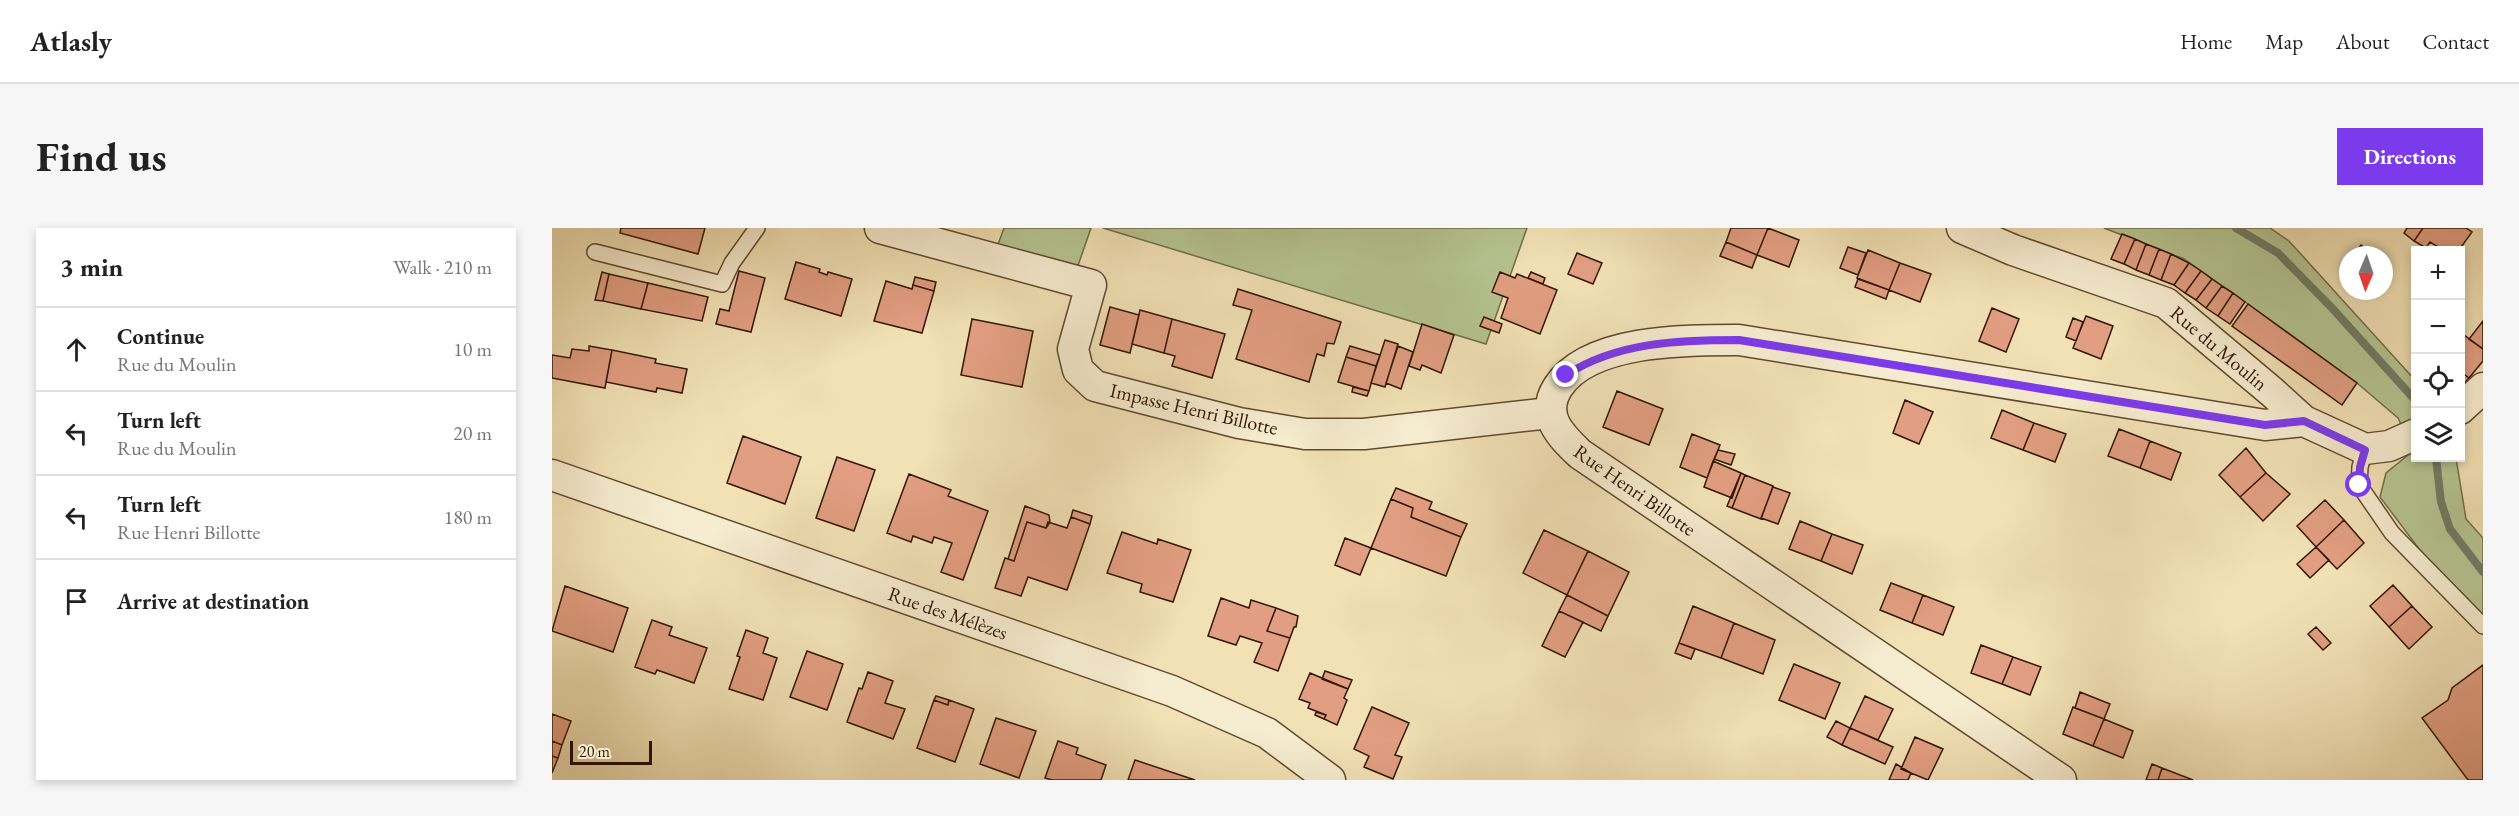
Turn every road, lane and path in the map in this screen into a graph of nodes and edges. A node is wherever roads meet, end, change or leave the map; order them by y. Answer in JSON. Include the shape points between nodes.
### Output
{"nodes":[{"id":1,"x":757,"y":228,"type":"edge"},
{"id":2,"x":880,"y":228,"type":"edge"},
{"id":3,"x":1962,"y":228,"type":"edge"},
{"id":4,"x":595,"y":252,"type":"dead end"},
{"id":5,"x":2483,"y":388,"type":"edge"},
{"id":6,"x":2461,"y":408,"type":"edge"},
{"id":7,"x":1550,"y":413,"type":"junction"},
{"id":8,"x":2304,"y":421,"type":"junction"},
{"id":9,"x":2390,"y":443,"type":"edge"},
{"id":10,"x":552,"y":475,"type":"edge"},
{"id":11,"x":2483,"y":626,"type":"edge"},
{"id":12,"x":1330,"y":780,"type":"edge"},
{"id":13,"x":2061,"y":780,"type":"edge"}],
"edges":[{"from":1,"to":4,"type":"lane","via":[[722,284]]},
{"from":2,"to":7,"type":"street","name":"Impasse Henri Billotte","via":[[1091,285],[1073,349],[1078,370],[1095,386],[1239,423],[1305,434],[1364,434]]},
{"from":3,"to":8,"type":"street","name":"Rue du Moulin","via":[[2013,250],[2166,303]]},
{"from":5,"to":6,"type":"street"},
{"from":7,"to":8,"type":"street","via":[[1553,395],[1566,375],[1587,362],[1625,349],[1689,340],[1739,340],[2265,425]]},
{"from":7,"to":13,"type":"street","name":"Rue Henri Billotte","via":[[1562,436],[1580,454]]},
{"from":8,"to":9,"type":"street","name":"Rue du Moulin"},
{"from":9,"to":11,"type":"lane","name":"Rue du Moulin","via":[[2360,467],[2359,485],[2392,533]]},
{"from":10,"to":12,"type":"street","name":"Rue des Mélèzes","via":[[1172,691],[1267,733]]}]}
